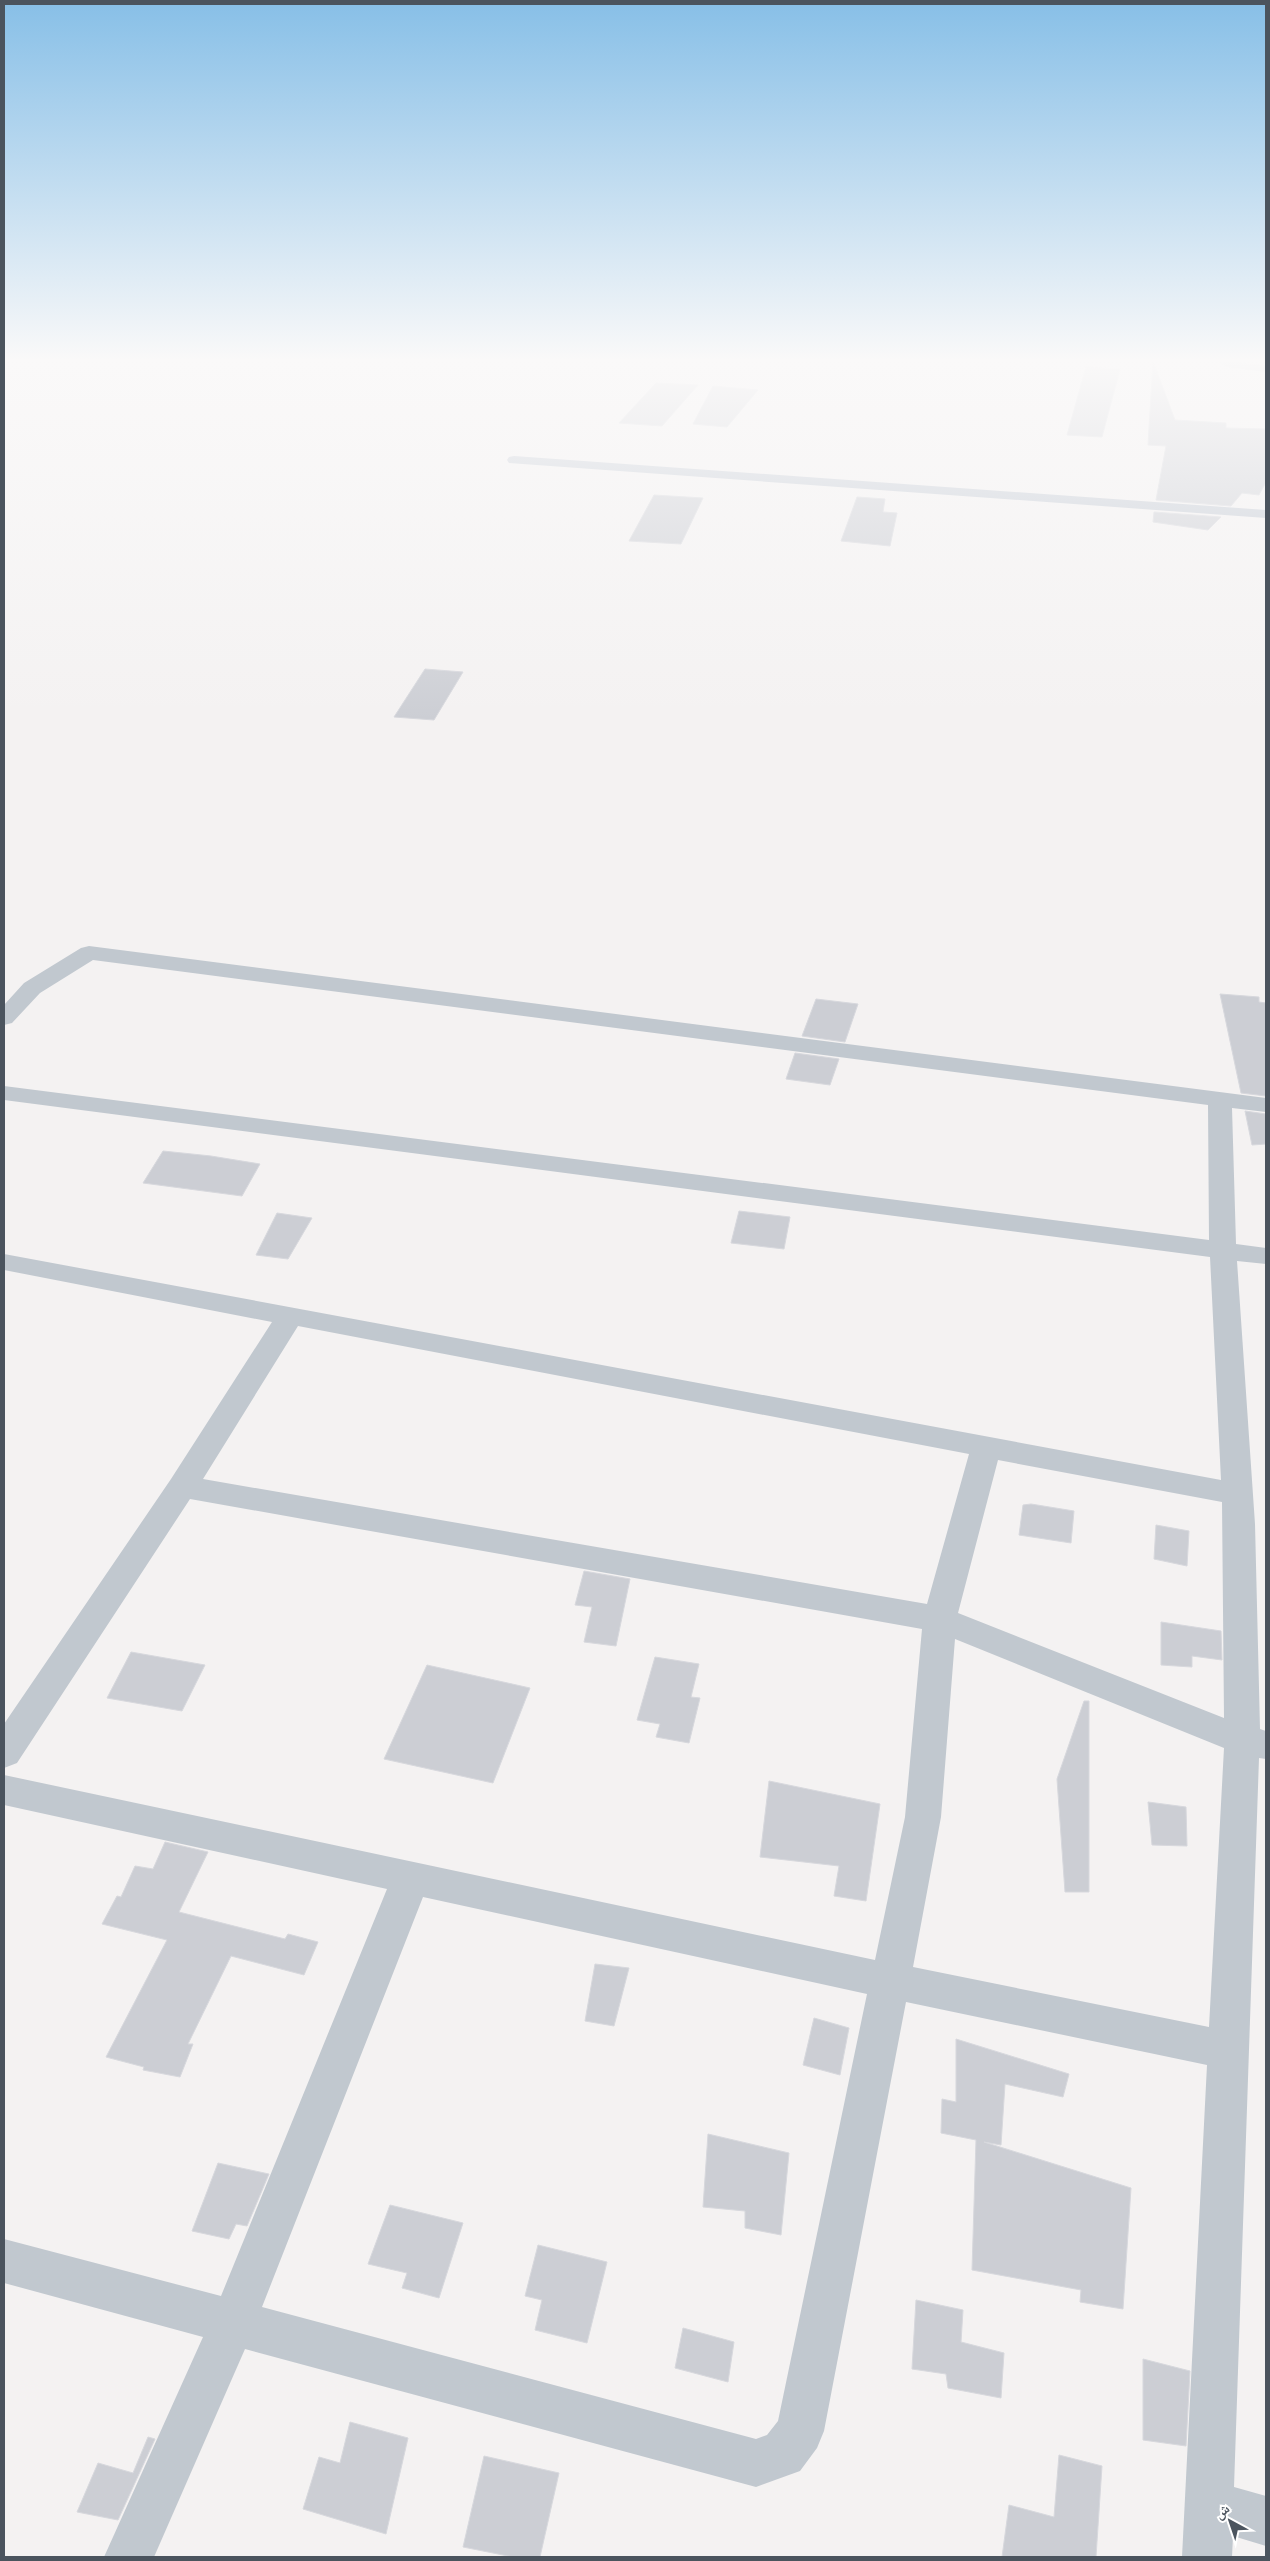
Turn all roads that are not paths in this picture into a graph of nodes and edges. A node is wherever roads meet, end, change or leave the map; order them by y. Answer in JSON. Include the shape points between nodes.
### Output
{"nodes":[{"id":1,"x":800,"y":481,"type":"edge"},
{"id":2,"x":1266,"y":514,"type":"edge"},
{"id":3,"x":4,"y":1018,"type":"edge"},
{"id":4,"x":4,"y":1093,"type":"edge"},
{"id":5,"x":1220,"y":1100,"type":"junction"},
{"id":6,"x":1266,"y":1105,"type":"edge"},
{"id":7,"x":1223,"y":1249,"type":"junction"},
{"id":8,"x":1266,"y":1256,"type":"edge"},
{"id":9,"x":4,"y":1262,"type":"edge"},
{"id":10,"x":290,"y":1316,"type":"junction"},
{"id":11,"x":986,"y":1448,"type":"junction"},
{"id":12,"x":182,"y":1487,"type":"junction"},
{"id":13,"x":1237,"y":1494,"type":"junction"},
{"id":14,"x":940,"y":1618,"type":"junction"},
{"id":15,"x":1254,"y":1743,"type":"edge"},
{"id":16,"x":4,"y":1753,"type":"edge"},
{"id":17,"x":4,"y":1790,"type":"edge"},
{"id":18,"x":411,"y":1878,"type":"junction"},
{"id":19,"x":890,"y":1981,"type":"junction"},
{"id":20,"x":1228,"y":2050,"type":"junction"},
{"id":21,"x":4,"y":2262,"type":"edge"},
{"id":22,"x":233,"y":2323,"type":"junction"},
{"id":23,"x":1209,"y":2504,"type":"junction"},
{"id":24,"x":1266,"y":2521,"type":"edge"},
{"id":25,"x":129,"y":2557,"type":"edge"},
{"id":26,"x":1207,"y":2557,"type":"edge"}],
"edges":[{"from":1,"to":2,"type":"street"},
{"from":3,"to":5,"type":"street","via":[[32,988],[89,953]]},
{"from":4,"to":7,"type":"street"},
{"from":5,"to":6,"type":"street"},
{"from":5,"to":7,"type":"street"},
{"from":7,"to":8,"type":"street"},
{"from":7,"to":13,"type":"street"},
{"from":9,"to":10,"type":"street"},
{"from":10,"to":11,"type":"street"},
{"from":10,"to":12,"type":"street"},
{"from":11,"to":13,"type":"street"},
{"from":11,"to":14,"type":"street"},
{"from":12,"to":14,"type":"street"},
{"from":12,"to":16,"type":"street"},
{"from":13,"to":15,"type":"street"},
{"from":14,"to":15,"type":"street"},
{"from":14,"to":19,"type":"street","via":[[924,1817]]},
{"from":15,"to":20,"type":"street"},
{"from":17,"to":18,"type":"street"},
{"from":18,"to":19,"type":"street"},
{"from":18,"to":22,"type":"street"},
{"from":19,"to":20,"type":"street"},
{"from":19,"to":22,"type":"street","via":[[800,2431],[783,2454],[756,2463]]},
{"from":20,"to":23,"type":"street"},
{"from":21,"to":22,"type":"street"},
{"from":22,"to":25,"type":"street"},
{"from":23,"to":24,"type":"street"},
{"from":23,"to":26,"type":"street"}]}
